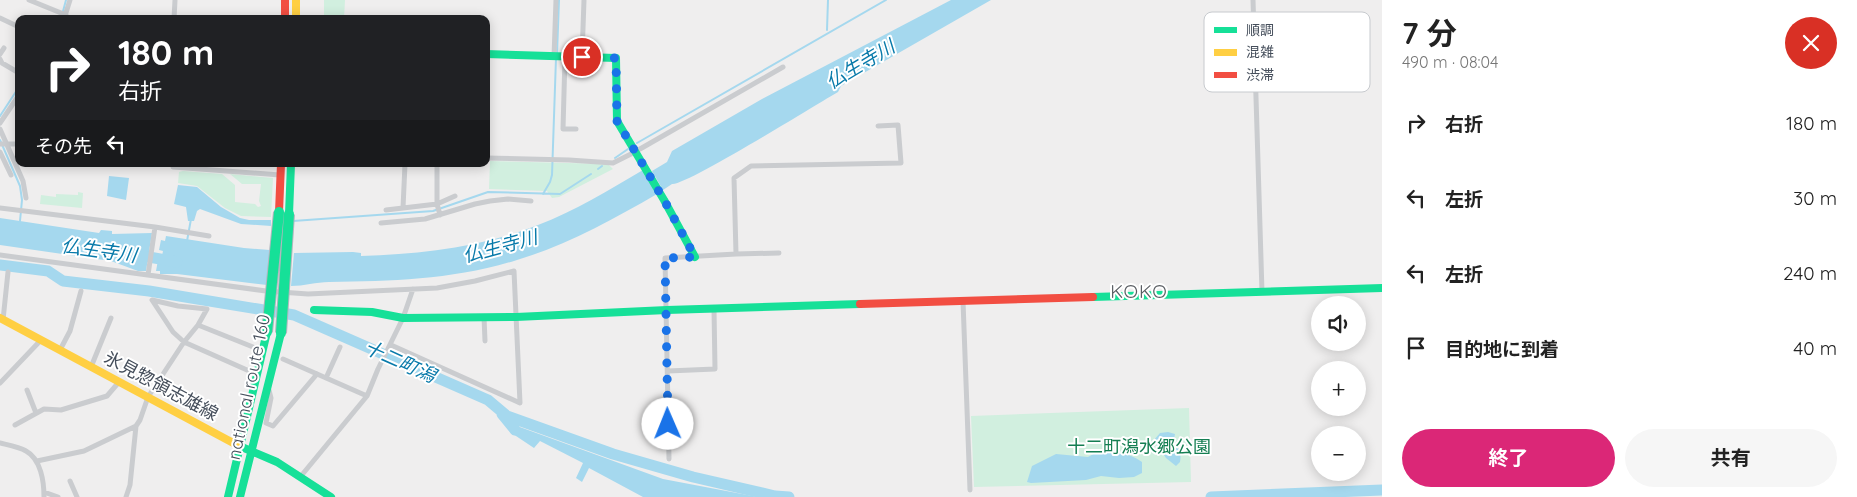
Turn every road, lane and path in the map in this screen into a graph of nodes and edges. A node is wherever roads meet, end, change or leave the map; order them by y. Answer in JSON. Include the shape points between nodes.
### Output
{"nodes":[{"id":1,"x":29,"y":0,"type":"edge"},
{"id":2,"x":70,"y":0,"type":"edge"},
{"id":3,"x":175,"y":0,"type":"edge"},
{"id":4,"x":285,"y":0,"type":"edge"},
{"id":5,"x":296,"y":0,"type":"edge"},
{"id":6,"x":556,"y":0,"type":"edge"},
{"id":7,"x":584,"y":0,"type":"edge"},
{"id":8,"x":61,"y":15,"type":"edge"},
{"id":9,"x":66,"y":15,"type":"edge"},
{"id":10,"x":174,"y":15,"type":"edge"},
{"id":11,"x":285,"y":15,"type":"edge"},
{"id":12,"x":296,"y":15,"type":"edge"},
{"id":13,"x":0,"y":18,"type":"edge"},
{"id":14,"x":15,"y":25,"type":"edge"},
{"id":15,"x":4,"y":48,"type":"dead end"},
{"id":16,"x":0,"y":54,"type":"edge"},
{"id":17,"x":490,"y":54,"type":"edge"},
{"id":18,"x":559,"y":57,"type":"junction"},
{"id":19,"x":582,"y":57,"type":"junction"},
{"id":20,"x":0,"y":59,"type":"edge"},
{"id":21,"x":782,"y":67,"type":"dead end"},
{"id":22,"x":15,"y":71,"type":"edge"},
{"id":23,"x":1256,"y":92,"type":"edge"},
{"id":24,"x":15,"y":102,"type":"edge"},
{"id":25,"x":0,"y":123,"type":"edge"},
{"id":26,"x":878,"y":126,"type":"dead end"},
{"id":27,"x":576,"y":129,"type":"dead end"},
{"id":28,"x":0,"y":130,"type":"edge"},
{"id":29,"x":3,"y":144,"type":"edge"},
{"id":30,"x":640,"y":149,"type":"dead end"},
{"id":31,"x":0,"y":152,"type":"edge"},
{"id":32,"x":632,"y":152,"type":"dead end"},
{"id":33,"x":490,"y":158,"type":"edge"},
{"id":34,"x":15,"y":166,"type":"edge"},
{"id":35,"x":15,"y":167,"type":"edge"},
{"id":36,"x":173,"y":167,"type":"edge"},
{"id":37,"x":215,"y":167,"type":"edge"},
{"id":38,"x":291,"y":167,"type":"edge"},
{"id":39,"x":405,"y":167,"type":"edge"},
{"id":40,"x":437,"y":167,"type":"edge"},
{"id":41,"x":281,"y":169,"type":"edge"},
{"id":42,"x":11,"y":175,"type":"dead end"},
{"id":43,"x":455,"y":196,"type":"dead end"},
{"id":44,"x":26,"y":198,"type":"dead end"},
{"id":45,"x":531,"y":201,"type":"dead end"},
{"id":46,"x":437,"y":204,"type":"junction"},
{"id":47,"x":0,"y":208,"type":"edge"},
{"id":48,"x":403,"y":208,"type":"junction"},
{"id":49,"x":386,"y":210,"type":"dead end"},
{"id":50,"x":284,"y":213,"type":"junction"},
{"id":51,"x":440,"y":215,"type":"junction"},
{"id":52,"x":381,"y":223,"type":"dead end"},
{"id":53,"x":155,"y":227,"type":"junction"},
{"id":54,"x":209,"y":236,"type":"dead end"},
{"id":55,"x":736,"y":254,"type":"junction"},
{"id":56,"x":779,"y":254,"type":"dead end"},
{"id":57,"x":0,"y":255,"type":"edge"},
{"id":58,"x":695,"y":257,"type":"junction"},
{"id":59,"x":8,"y":272,"type":"dead end"},
{"id":60,"x":148,"y":275,"type":"junction"},
{"id":61,"x":1382,"y":288,"type":"edge"},
{"id":62,"x":412,"y":290,"type":"junction"},
{"id":63,"x":81,"y":291,"type":"dead end"},
{"id":64,"x":1262,"y":292,"type":"junction"},
{"id":65,"x":963,"y":300,"type":"junction"},
{"id":66,"x":714,"y":309,"type":"junction"},
{"id":67,"x":314,"y":310,"type":"dead end"},
{"id":68,"x":667,"y":310,"type":"junction"},
{"id":69,"x":484,"y":317,"type":"junction"},
{"id":70,"x":516,"y":317,"type":"junction"},
{"id":71,"x":111,"y":318,"type":"dead end"},
{"id":72,"x":403,"y":318,"type":"junction"},
{"id":73,"x":1,"y":319,"type":"edge"},
{"id":74,"x":198,"y":325,"type":"junction"},
{"id":75,"x":41,"y":340,"type":"junction"},
{"id":76,"x":485,"y":341,"type":"dead end"},
{"id":77,"x":184,"y":342,"type":"junction"},
{"id":78,"x":391,"y":345,"type":"junction"},
{"id":79,"x":253,"y":347,"type":"dead end"},
{"id":80,"x":340,"y":347,"type":"dead end"},
{"id":81,"x":60,"y":350,"type":"junction"},
{"id":82,"x":283,"y":359,"type":"dead end"},
{"id":83,"x":91,"y":367,"type":"junction"},
{"id":84,"x":247,"y":370,"type":"dead end"},
{"id":85,"x":668,"y":371,"type":"junction"},
{"id":86,"x":318,"y":374,"type":"junction"},
{"id":87,"x":326,"y":378,"type":"junction"},
{"id":88,"x":119,"y":382,"type":"junction"},
{"id":89,"x":0,"y":383,"type":"edge"},
{"id":90,"x":268,"y":387,"type":"junction"},
{"id":91,"x":27,"y":390,"type":"dead end"},
{"id":92,"x":368,"y":396,"type":"junction"},
{"id":93,"x":148,"y":397,"type":"junction"},
{"id":94,"x":36,"y":413,"type":"junction"},
{"id":95,"x":15,"y":425,"type":"dead end"},
{"id":96,"x":136,"y":426,"type":"junction"},
{"id":97,"x":0,"y":443,"type":"edge"},
{"id":98,"x":241,"y":447,"type":"junction"},
{"id":99,"x":253,"y":451,"type":"junction"},
{"id":100,"x":669,"y":458,"type":"dead end"},
{"id":101,"x":37,"y":461,"type":"junction"},
{"id":102,"x":301,"y":476,"type":"junction"},
{"id":103,"x":70,"y":481,"type":"dead end"},
{"id":104,"x":970,"y":490,"type":"dead end"},
{"id":105,"x":44,"y":495,"type":"edge"},
{"id":106,"x":58,"y":497,"type":"edge"},
{"id":107,"x":77,"y":497,"type":"edge"},
{"id":108,"x":126,"y":497,"type":"edge"},
{"id":109,"x":228,"y":497,"type":"edge"},
{"id":110,"x":240,"y":497,"type":"edge"},
{"id":111,"x":331,"y":497,"type":"edge"}],
"edges":[{"from":1,"to":8,"type":"street"},
{"from":2,"to":9,"type":"street"},
{"from":3,"to":10,"type":"street"},
{"from":4,"to":11,"type":"main road"},
{"from":5,"to":12,"type":"main road"},
{"from":6,"to":18,"type":"street"},
{"from":7,"to":19,"type":"street"},
{"from":13,"to":14,"type":"street"},
{"from":15,"to":16,"type":"street"},
{"from":17,"to":18,"type":"main road"},
{"from":18,"to":19,"type":"main road"},
{"from":18,"to":27,"type":"street","via":[[563,129]]},
{"from":19,"to":58,"type":"main road","via":[[616,58],[617,121]]},
{"from":20,"to":22,"type":"street","via":[[2,64]]},
{"from":21,"to":30,"type":"street"},
{"from":23,"to":64,"type":"street"},
{"from":24,"to":25,"type":"street"},
{"from":26,"to":55,"type":"street","via":[[898,125],[901,163],[751,166],[734,178]]},
{"from":28,"to":29,"type":"street"},
{"from":29,"to":34,"type":"street"},
{"from":31,"to":42,"type":"street"},
{"from":32,"to":33,"type":"street","via":[[613,163]]},
{"from":35,"to":44,"type":"street","via":[[23,181]]},
{"from":36,"to":37,"type":"street"},
{"from":37,"to":41,"type":"street"},
{"from":38,"to":50,"type":"main road","name":"national route 160"},
{"from":39,"to":48,"type":"street"},
{"from":40,"to":46,"type":"street"},
{"from":41,"to":50,"type":"main road","name":"national route 160"},
{"from":43,"to":46,"type":"street"},
{"from":45,"to":51,"type":"street","via":[[490,201]]},
{"from":46,"to":48,"type":"street"},
{"from":46,"to":51,"type":"street"},
{"from":47,"to":53,"type":"street"},
{"from":48,"to":49,"type":"street"},
{"from":50,"to":90,"type":"main road","name":"national route 160","bridge":true,"via":[[281,333]]},
{"from":50,"to":98,"type":"main road","name":"national route 160","bridge":true,"via":[[267,332]]},
{"from":51,"to":52,"type":"street"},
{"from":53,"to":54,"type":"street"},
{"from":53,"to":60,"type":"street"},
{"from":55,"to":56,"type":"street"},
{"from":55,"to":58,"type":"street"},
{"from":57,"to":60,"type":"street"},
{"from":58,"to":68,"type":"street","via":[[665,258]]},
{"from":59,"to":73,"type":"street"},
{"from":60,"to":62,"type":"street","via":[[298,294]]},
{"from":61,"to":64,"type":"main road"},
{"from":62,"to":70,"type":"street","via":[[475,281],[514,271]]},
{"from":62,"to":72,"type":"street"},
{"from":63,"to":81,"type":"street","via":[[70,331]]},
{"from":64,"to":65,"type":"main road"},
{"from":65,"to":66,"type":"main road"},
{"from":65,"to":104,"type":"street"},
{"from":66,"to":68,"type":"main road"},
{"from":66,"to":85,"type":"street","via":[[715,369]]},
{"from":67,"to":72,"type":"main road","via":[[372,312]]},
{"from":68,"to":70,"type":"main road"},
{"from":68,"to":85,"type":"street"},
{"from":69,"to":70,"type":"main road"},
{"from":69,"to":72,"type":"main road"},
{"from":69,"to":76,"type":"street"},
{"from":70,"to":78,"type":"street","via":[[520,403]]},
{"from":71,"to":83,"type":"street"},
{"from":72,"to":78,"type":"street"},
{"from":73,"to":75,"type":"main road","name":"氷見惣領志雄線"},
{"from":74,"to":77,"type":"street"},
{"from":74,"to":77,"type":"street","via":[[207,309],[152,300],[173,332]]},
{"from":74,"to":79,"type":"street"},
{"from":75,"to":81,"type":"main road","name":"氷見惣領志雄線"},
{"from":75,"to":89,"type":"street"},
{"from":77,"to":84,"type":"street"},
{"from":77,"to":93,"type":"street"},
{"from":78,"to":92,"type":"street"},
{"from":80,"to":87,"type":"street"},
{"from":81,"to":83,"type":"main road","name":"氷見惣領志雄線"},
{"from":82,"to":86,"type":"street"},
{"from":83,"to":88,"type":"main road","name":"氷見惣領志雄線"},
{"from":85,"to":100,"type":"street"},
{"from":86,"to":87,"type":"street"},
{"from":86,"to":90,"type":"street","via":[[273,426],[266,423],[271,398]]},
{"from":87,"to":92,"type":"street"},
{"from":88,"to":93,"type":"main road","name":"氷見惣領志雄線"},
{"from":88,"to":94,"type":"street","via":[[108,396],[61,410],[44,409]]},
{"from":90,"to":99,"type":"main road","name":"national route 160"},
{"from":91,"to":94,"type":"street"},
{"from":92,"to":102,"type":"street"},
{"from":93,"to":96,"type":"street"},
{"from":93,"to":98,"type":"main road","name":"氷見惣領志雄線"},
{"from":94,"to":95,"type":"street"},
{"from":96,"to":101,"type":"street","via":[[84,451]]},
{"from":96,"to":108,"type":"street"},
{"from":97,"to":101,"type":"street","via":[[27,451]]},
{"from":98,"to":99,"type":"main road","name":"氷見惣領志雄線"},
{"from":98,"to":109,"type":"main road","name":"national route 160"},
{"from":99,"to":102,"type":"main road","name":"氷見惣領志雄線"},
{"from":99,"to":110,"type":"main road","name":"national route 160"},
{"from":101,"to":105,"type":"street"},
{"from":102,"to":111,"type":"main road","name":"氷見惣領志雄線"},
{"from":103,"to":107,"type":"street"},
{"from":105,"to":106,"type":"street"}]}
